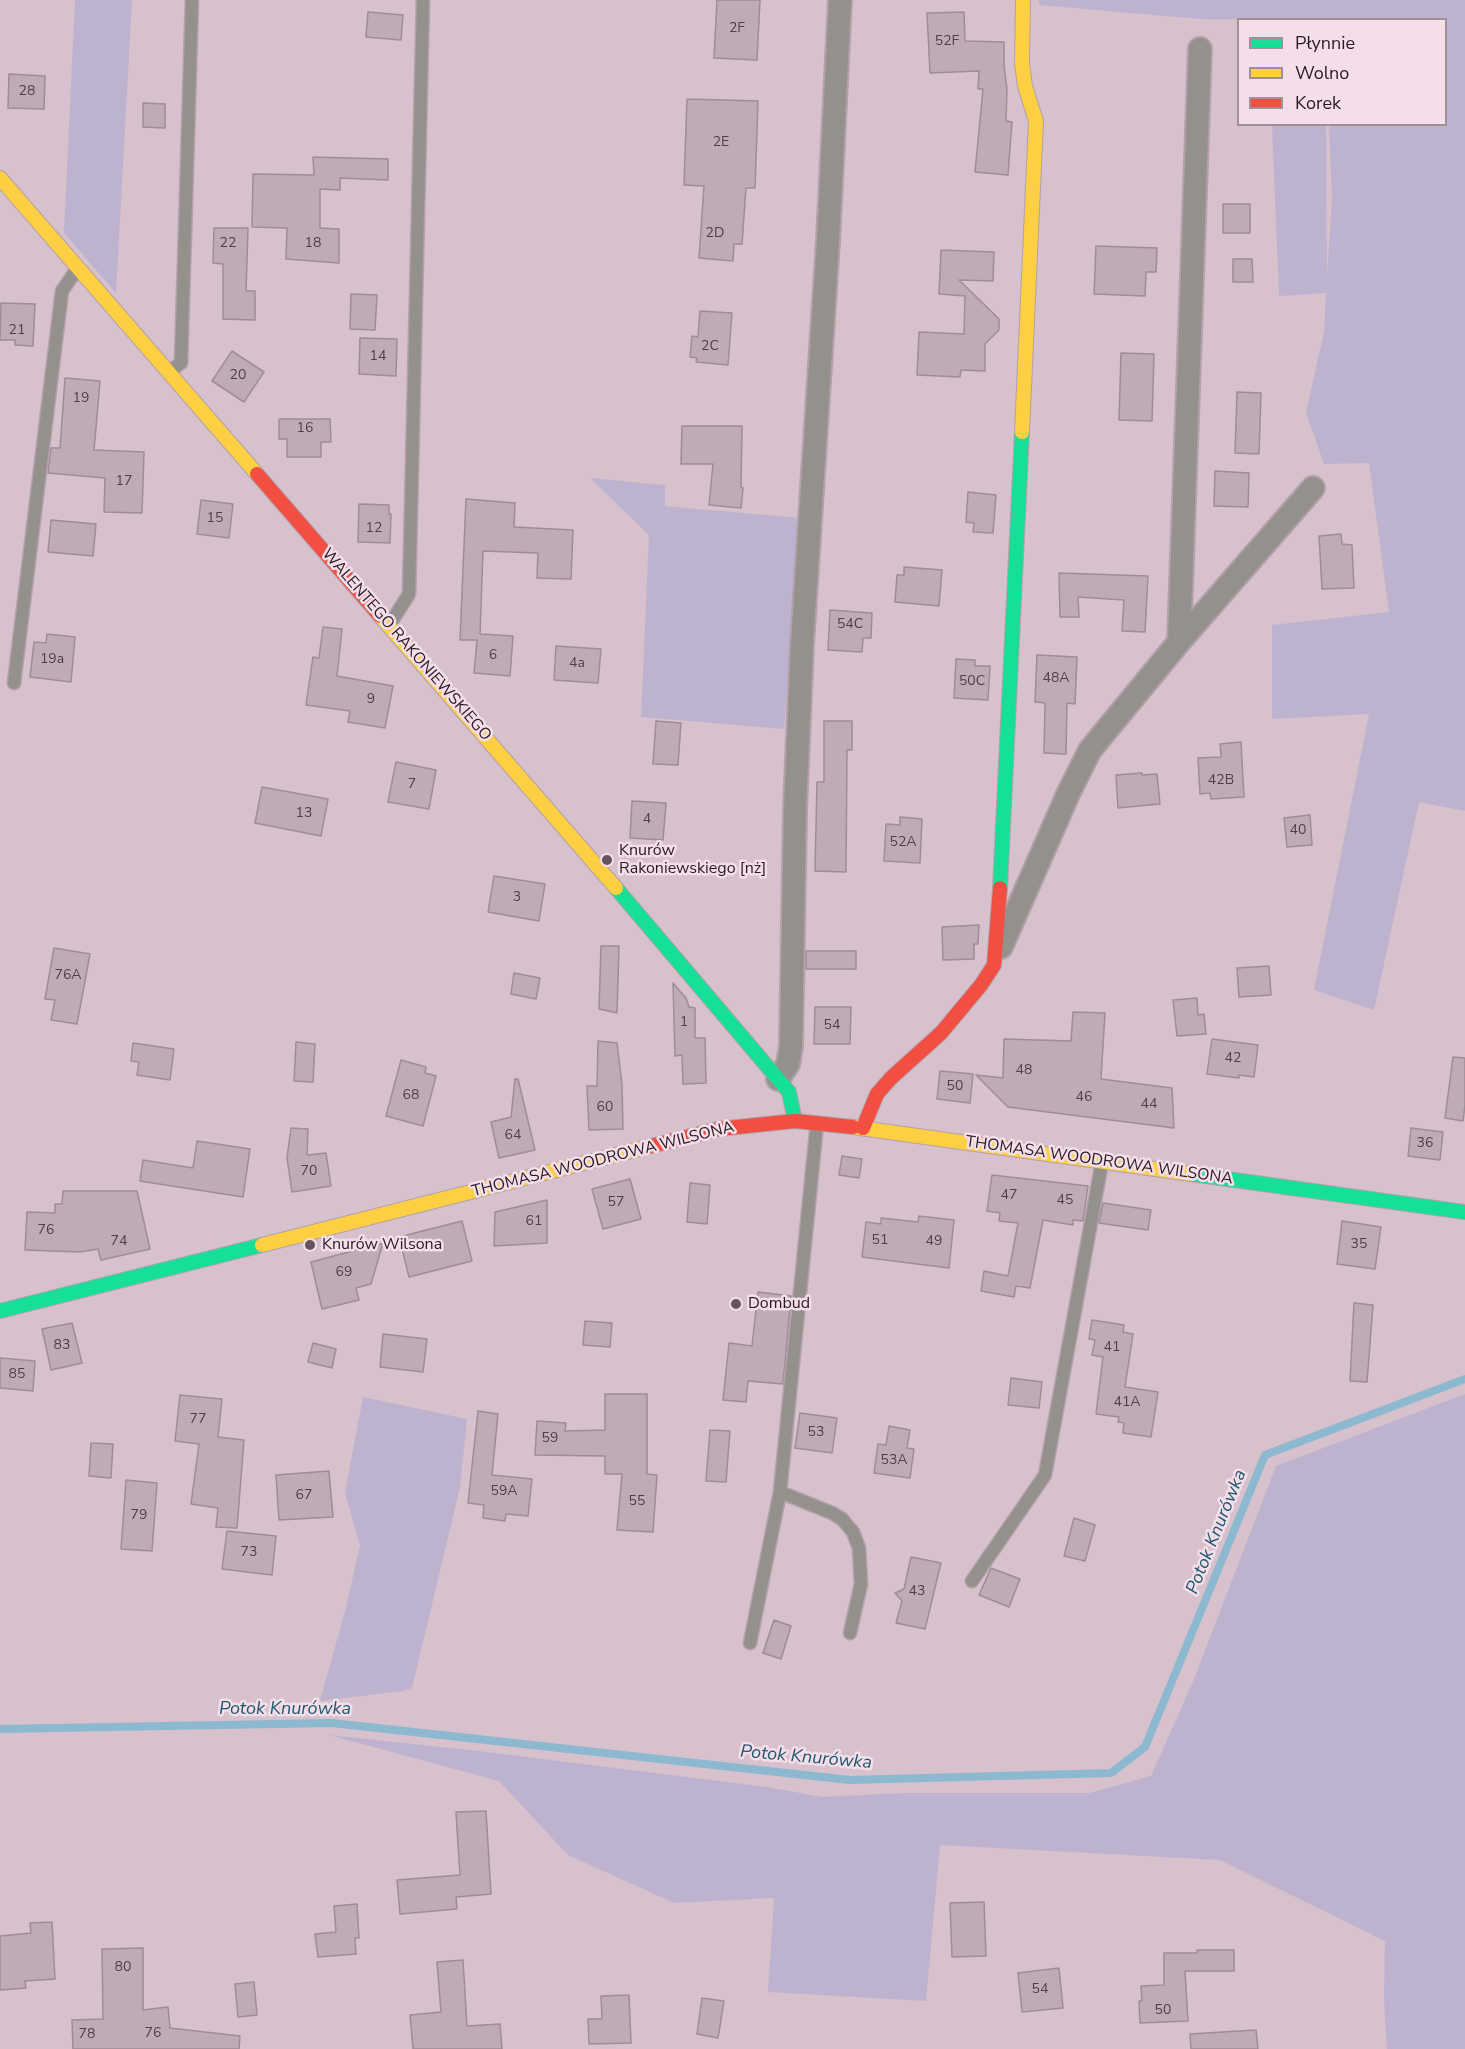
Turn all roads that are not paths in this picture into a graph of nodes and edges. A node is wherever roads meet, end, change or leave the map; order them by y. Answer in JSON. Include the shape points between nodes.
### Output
{"nodes":[{"id":1,"x":192,"y":0,"type":"edge"},
{"id":2,"x":423,"y":0,"type":"edge"},
{"id":3,"x":840,"y":0,"type":"edge"},
{"id":4,"x":1023,"y":0,"type":"edge"},
{"id":5,"x":1200,"y":49,"type":"dead end"},
{"id":6,"x":0,"y":178,"type":"edge"},
{"id":7,"x":78,"y":268,"type":"junction"},
{"id":8,"x":169,"y":372,"type":"junction"},
{"id":9,"x":1313,"y":488,"type":"dead end"},
{"id":10,"x":389,"y":625,"type":"junction"},
{"id":11,"x":1179,"y":642,"type":"junction"},
{"id":12,"x":14,"y":683,"type":"dead end"},
{"id":13,"x":994,"y":965,"type":"junction"},
{"id":14,"x":778,"y":1079,"type":"junction"},
{"id":15,"x":795,"y":1121,"type":"junction"},
{"id":16,"x":817,"y":1121,"type":"junction"},
{"id":17,"x":863,"y":1128,"type":"junction"},
{"id":18,"x":1102,"y":1161,"type":"junction"},
{"id":19,"x":1465,"y":1212,"type":"edge"},
{"id":20,"x":0,"y":1311,"type":"edge"},
{"id":21,"x":780,"y":1492,"type":"junction"},
{"id":22,"x":972,"y":1581,"type":"dead end"},
{"id":23,"x":850,"y":1633,"type":"dead end"},
{"id":24,"x":750,"y":1643,"type":"dead end"}],
"edges":[{"from":1,"to":8,"type":"lane","via":[[181,363]]},
{"from":2,"to":10,"type":"lane","via":[[409,594]]},
{"from":3,"to":14,"type":"street","via":[[802,644],[794,820],[791,1046],[788,1064]]},
{"from":4,"to":13,"type":"street","via":[[1022,64],[1036,121],[1002,865]]},
{"from":5,"to":11,"type":"street"},
{"from":6,"to":7,"type":"street","name":"WALENTEGO RAKONIEWSKIEGO"},
{"from":7,"to":8,"type":"street","name":"WALENTEGO RAKONIEWSKIEGO"},
{"from":7,"to":12,"type":"lane","via":[[62,291]]},
{"from":8,"to":10,"type":"street","name":"WALENTEGO RAKONIEWSKIEGO"},
{"from":9,"to":11,"type":"street"},
{"from":10,"to":14,"type":"street","name":"WALENTEGO RAKONIEWSKIEGO"},
{"from":11,"to":13,"type":"street","via":[[1090,750]]},
{"from":13,"to":17,"type":"street","via":[[941,1033],[877,1094]]},
{"from":14,"to":15,"type":"street","name":"WALENTEGO RAKONIEWSKIEGO","via":[[789,1092]]},
{"from":15,"to":16,"type":"street","name":"THOMASA WOODROWA WILSONA"},
{"from":15,"to":20,"type":"street","name":"THOMASA WOODROWA WILSONA","via":[[718,1129]]},
{"from":16,"to":17,"type":"street","name":"THOMASA WOODROWA WILSONA"},
{"from":16,"to":21,"type":"lane"},
{"from":17,"to":18,"type":"street","name":"THOMASA WOODROWA WILSONA"},
{"from":18,"to":19,"type":"street","name":"THOMASA WOODROWA WILSONA"},
{"from":18,"to":22,"type":"lane","via":[[1046,1475]]},
{"from":21,"to":23,"type":"lane","via":[[842,1519],[854,1532],[861,1584]]},
{"from":21,"to":24,"type":"lane"}]}
